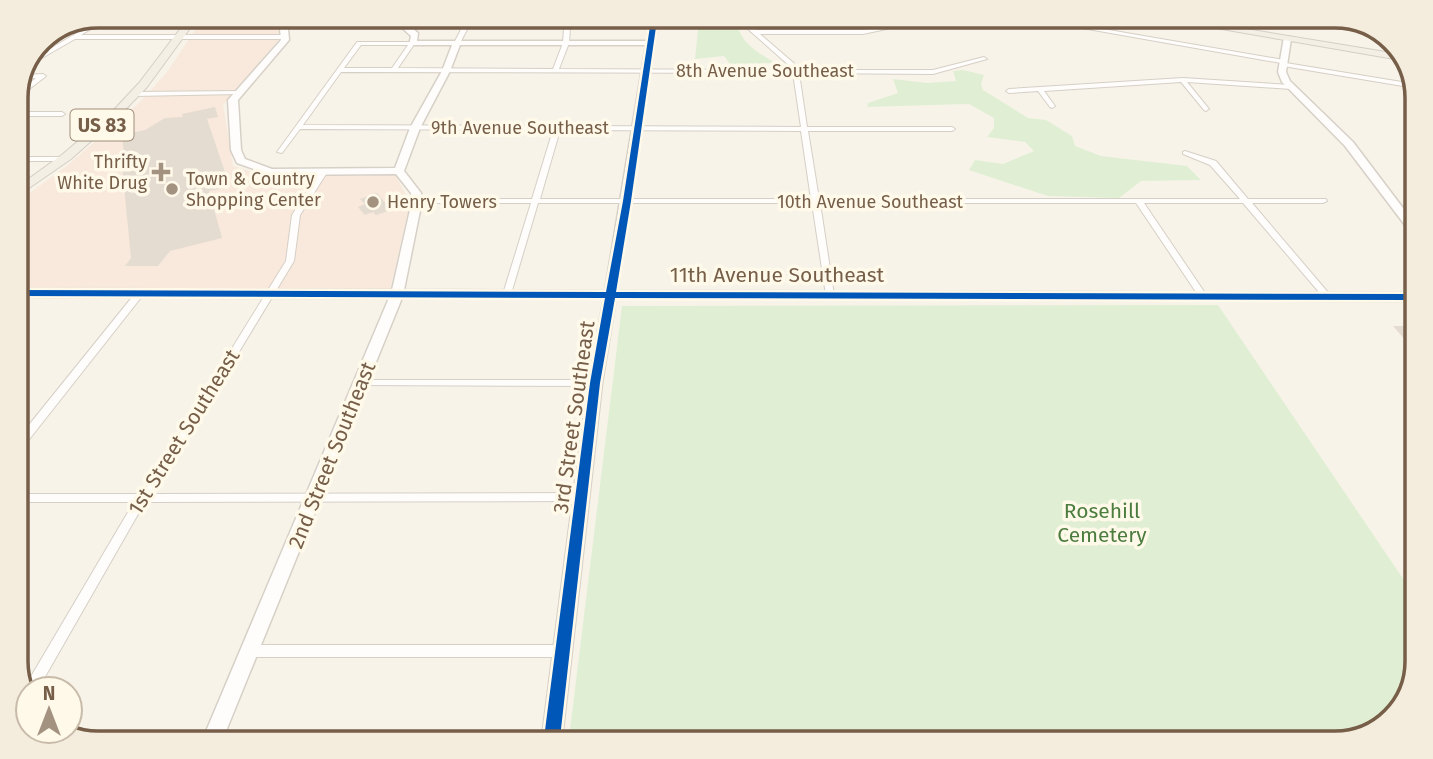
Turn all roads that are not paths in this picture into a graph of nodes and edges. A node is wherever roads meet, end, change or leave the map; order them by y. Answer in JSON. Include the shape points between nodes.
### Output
{"nodes":[{"id":1,"x":184,"y":28,"type":"edge"},
{"id":2,"x":285,"y":28,"type":"edge"},
{"id":3,"x":407,"y":28,"type":"edge"},
{"id":4,"x":465,"y":28,"type":"edge"},
{"id":5,"x":567,"y":28,"type":"edge"},
{"id":6,"x":652,"y":28,"type":"edge"},
{"id":7,"x":753,"y":28,"type":"edge"},
{"id":8,"x":886,"y":28,"type":"edge"},
{"id":9,"x":1085,"y":28,"type":"edge"},
{"id":10,"x":1221,"y":28,"type":"edge"},
{"id":11,"x":87,"y":29,"type":"edge"},
{"id":12,"x":755,"y":32,"type":"junction"},
{"id":13,"x":73,"y":37,"type":"junction"},
{"id":14,"x":176,"y":37,"type":"junction"},
{"id":15,"x":285,"y":37,"type":"junction"},
{"id":16,"x":1287,"y":39,"type":"junction"},
{"id":17,"x":412,"y":43,"type":"junction"},
{"id":18,"x":457,"y":43,"type":"junction"},
{"id":19,"x":566,"y":43,"type":"junction"},
{"id":20,"x":650,"y":43,"type":"junction"},
{"id":21,"x":44,"y":55,"type":"edge"},
{"id":22,"x":1391,"y":56,"type":"edge"},
{"id":23,"x":985,"y":59,"type":"dead end"},
{"id":24,"x":1284,"y":63,"type":"junction"},
{"id":25,"x":340,"y":70,"type":"junction"},
{"id":26,"x":394,"y":70,"type":"junction"},
{"id":27,"x":556,"y":70,"type":"junction"},
{"id":28,"x":648,"y":70,"type":"junction"},
{"id":29,"x":446,"y":71,"type":"junction"},
{"id":30,"x":796,"y":71,"type":"junction"},
{"id":31,"x":31,"y":77,"type":"edge"},
{"id":32,"x":1182,"y":80,"type":"junction"},
{"id":33,"x":1404,"y":84,"type":"edge"},
{"id":34,"x":29,"y":87,"type":"edge"},
{"id":35,"x":1291,"y":87,"type":"junction"},
{"id":36,"x":1009,"y":91,"type":"dead end"},
{"id":37,"x":1041,"y":91,"type":"junction"},
{"id":38,"x":238,"y":92,"type":"junction"},
{"id":39,"x":134,"y":94,"type":"junction"},
{"id":40,"x":1052,"y":106,"type":"dead end"},
{"id":41,"x":1206,"y":109,"type":"dead end"},
{"id":42,"x":28,"y":114,"type":"edge"},
{"id":43,"x":62,"y":114,"type":"dead end"},
{"id":44,"x":298,"y":127,"type":"junction"},
{"id":45,"x":415,"y":128,"type":"junction"},
{"id":46,"x":804,"y":128,"type":"junction"},
{"id":47,"x":556,"y":129,"type":"junction"},
{"id":48,"x":638,"y":129,"type":"junction"},
{"id":49,"x":953,"y":129,"type":"dead end"},
{"id":50,"x":280,"y":152,"type":"dead end"},
{"id":51,"x":1185,"y":153,"type":"dead end"},
{"id":52,"x":28,"y":159,"type":"edge"},
{"id":53,"x":61,"y":159,"type":"junction"},
{"id":54,"x":324,"y":171,"type":"junction"},
{"id":55,"x":399,"y":171,"type":"junction"},
{"id":56,"x":28,"y":184,"type":"edge"},
{"id":57,"x":416,"y":201,"type":"junction"},
{"id":58,"x":536,"y":201,"type":"junction"},
{"id":59,"x":627,"y":201,"type":"junction"},
{"id":60,"x":815,"y":201,"type":"junction"},
{"id":61,"x":1322,"y":201,"type":"dead end"},
{"id":62,"x":1247,"y":202,"type":"junction"},
{"id":63,"x":1140,"y":203,"type":"junction"},
{"id":64,"x":1405,"y":218,"type":"edge"},
{"id":65,"x":28,"y":293,"type":"edge"},
{"id":66,"x":140,"y":293,"type":"junction"},
{"id":67,"x":507,"y":293,"type":"junction"},
{"id":68,"x":612,"y":293,"type":"junction"},
{"id":69,"x":270,"y":294,"type":"junction"},
{"id":70,"x":397,"y":294,"type":"junction"},
{"id":71,"x":830,"y":295,"type":"junction"},
{"id":72,"x":1203,"y":296,"type":"junction"},
{"id":73,"x":1327,"y":296,"type":"junction"},
{"id":74,"x":1405,"y":297,"type":"edge"},
{"id":75,"x":361,"y":383,"type":"junction"},
{"id":76,"x":595,"y":383,"type":"junction"},
{"id":77,"x":28,"y":433,"type":"edge"},
{"id":78,"x":582,"y":497,"type":"junction"},
{"id":79,"x":28,"y":498,"type":"edge"},
{"id":80,"x":142,"y":498,"type":"junction"},
{"id":81,"x":314,"y":499,"type":"junction"},
{"id":82,"x":250,"y":651,"type":"junction"},
{"id":83,"x":563,"y":651,"type":"junction"},
{"id":84,"x":39,"y":675,"type":"edge"},
{"id":85,"x":216,"y":731,"type":"edge"},
{"id":86,"x":553,"y":731,"type":"edge"}],
"edges":[{"from":1,"to":14,"type":"main road","number":"US 83"},
{"from":2,"to":15,"type":"street"},
{"from":3,"to":17,"type":"street","via":[[415,35]]},
{"from":4,"to":18,"type":"street"},
{"from":5,"to":19,"type":"street"},
{"from":6,"to":20,"type":"street","name":"3rd Street Southeast"},
{"from":7,"to":12,"type":"street"},
{"from":8,"to":12,"type":"street"},
{"from":9,"to":24,"type":"street"},
{"from":10,"to":16,"type":"main road"},
{"from":11,"to":13,"type":"street"},
{"from":12,"to":30,"type":"street"},
{"from":13,"to":14,"type":"street"},
{"from":13,"to":21,"type":"street"},
{"from":14,"to":15,"type":"street"},
{"from":14,"to":39,"type":"main road","number":"US 83"},
{"from":15,"to":38,"type":"street"},
{"from":16,"to":22,"type":"main road"},
{"from":16,"to":24,"type":"street"},
{"from":17,"to":18,"type":"street"},
{"from":17,"to":25,"type":"street","via":[[359,43]]},
{"from":17,"to":26,"type":"street"},
{"from":18,"to":19,"type":"street"},
{"from":18,"to":29,"type":"street"},
{"from":19,"to":20,"type":"street"},
{"from":19,"to":27,"type":"street"},
{"from":20,"to":28,"type":"street","name":"3rd Street Southeast"},
{"from":23,"to":30,"type":"street","name":"8th Avenue Southeast","via":[[933,72]]},
{"from":24,"to":33,"type":"street"},
{"from":24,"to":35,"type":"street","via":[[1283,77]]},
{"from":25,"to":26,"type":"street","name":"8th Avenue Southeast"},
{"from":25,"to":44,"type":"street"},
{"from":26,"to":29,"type":"street","name":"8th Avenue Southeast"},
{"from":27,"to":28,"type":"street","name":"8th Avenue Southeast"},
{"from":27,"to":29,"type":"street","name":"8th Avenue Southeast"},
{"from":28,"to":30,"type":"street","name":"8th Avenue Southeast"},
{"from":28,"to":48,"type":"street","name":"3rd Street Southeast"},
{"from":29,"to":45,"type":"street"},
{"from":30,"to":46,"type":"street"},
{"from":31,"to":34,"type":"street","via":[[43,76]]},
{"from":32,"to":35,"type":"street"},
{"from":32,"to":37,"type":"street"},
{"from":32,"to":41,"type":"street"},
{"from":35,"to":64,"type":"street","via":[[1349,144]]},
{"from":36,"to":37,"type":"street"},
{"from":37,"to":40,"type":"street"},
{"from":38,"to":39,"type":"street"},
{"from":38,"to":54,"type":"street","via":[[233,117],[240,161],[271,172]]},
{"from":39,"to":53,"type":"main road","number":"US 83"},
{"from":42,"to":43,"type":"street"},
{"from":44,"to":45,"type":"street","name":"9th Avenue Southeast"},
{"from":44,"to":50,"type":"street"},
{"from":45,"to":47,"type":"street","name":"9th Avenue Southeast"},
{"from":45,"to":55,"type":"street"},
{"from":46,"to":48,"type":"street","name":"9th Avenue Southeast"},
{"from":46,"to":49,"type":"street","name":"9th Avenue Southeast"},
{"from":46,"to":60,"type":"street"},
{"from":47,"to":48,"type":"street","name":"9th Avenue Southeast"},
{"from":47,"to":58,"type":"street"},
{"from":48,"to":59,"type":"street","name":"3rd Street Southeast"},
{"from":51,"to":62,"type":"street","via":[[1213,163]]},
{"from":52,"to":53,"type":"street"},
{"from":53,"to":56,"type":"main road","number":"US 83"},
{"from":54,"to":55,"type":"street"},
{"from":54,"to":69,"type":"street","name":"1st Street Southeast","via":[[296,215],[290,261]]},
{"from":55,"to":57,"type":"street","via":[[416,193]]},
{"from":57,"to":58,"type":"street","name":"10th Avenue Southeast"},
{"from":57,"to":70,"type":"street","name":"2nd Street Southeast"},
{"from":58,"to":59,"type":"street","name":"10th Avenue Southeast"},
{"from":58,"to":67,"type":"street"},
{"from":59,"to":60,"type":"street","name":"10th Avenue Southeast"},
{"from":59,"to":68,"type":"street","name":"3rd Street Southeast"},
{"from":60,"to":63,"type":"street","name":"10th Avenue Southeast"},
{"from":60,"to":71,"type":"street"},
{"from":61,"to":62,"type":"street","name":"10th Avenue Southeast"},
{"from":62,"to":63,"type":"street","name":"10th Avenue Southeast"},
{"from":62,"to":73,"type":"street"},
{"from":63,"to":72,"type":"street"},
{"from":65,"to":66,"type":"street","name":"11th Avenue Southeast"},
{"from":66,"to":69,"type":"street","name":"11th Avenue Southeast"},
{"from":66,"to":77,"type":"street"},
{"from":67,"to":68,"type":"street","name":"11th Avenue Southeast"},
{"from":67,"to":70,"type":"street","name":"11th Avenue Southeast"},
{"from":68,"to":71,"type":"street","name":"11th Avenue Southeast"},
{"from":68,"to":76,"type":"street","name":"3rd Street Southeast"},
{"from":69,"to":70,"type":"street","name":"11th Avenue Southeast"},
{"from":69,"to":80,"type":"street","name":"1st Street Southeast"},
{"from":70,"to":75,"type":"street","name":"2nd Street Southeast"},
{"from":71,"to":72,"type":"street","name":"11th Avenue Southeast"},
{"from":72,"to":73,"type":"street","name":"11th Avenue Southeast"},
{"from":73,"to":74,"type":"street","name":"11th Avenue Southeast"},
{"from":75,"to":76,"type":"street"},
{"from":75,"to":81,"type":"street","name":"2nd Street Southeast"},
{"from":76,"to":78,"type":"street","name":"3rd Street Southeast"},
{"from":78,"to":81,"type":"street"},
{"from":78,"to":83,"type":"street","name":"3rd Street Southeast"},
{"from":79,"to":80,"type":"street"},
{"from":80,"to":81,"type":"street"},
{"from":80,"to":84,"type":"street","name":"1st Street Southeast"},
{"from":81,"to":82,"type":"street","name":"2nd Street Southeast"},
{"from":82,"to":83,"type":"street"},
{"from":82,"to":85,"type":"street","name":"2nd Street Southeast"},
{"from":83,"to":86,"type":"street","name":"3rd Street Southeast"}]}
